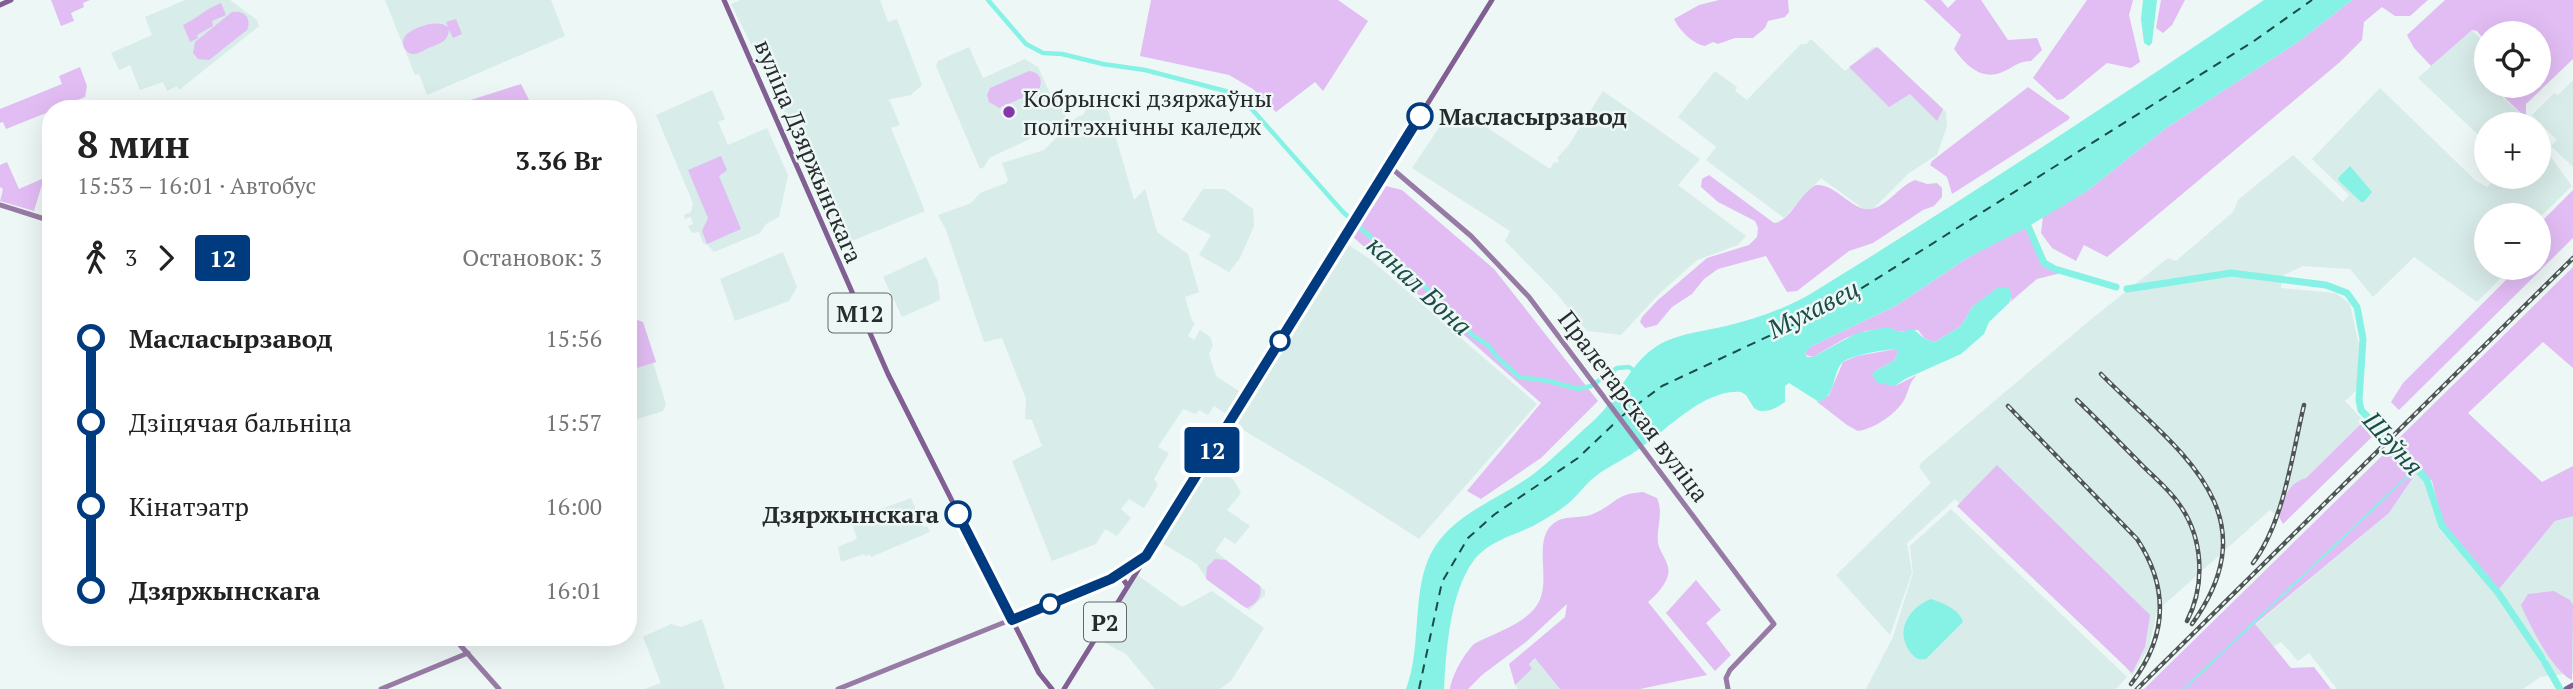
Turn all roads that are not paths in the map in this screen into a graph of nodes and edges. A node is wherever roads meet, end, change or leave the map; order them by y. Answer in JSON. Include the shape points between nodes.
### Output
{"nodes":[{"id":1,"x":11,"y":0,"type":"edge"},
{"id":2,"x":724,"y":0,"type":"edge"},
{"id":3,"x":1492,"y":0,"type":"edge"},
{"id":4,"x":0,"y":5,"type":"edge"},
{"id":5,"x":1389,"y":166,"type":"junction"},
{"id":6,"x":0,"y":205,"type":"edge"},
{"id":7,"x":42,"y":218,"type":"edge"},
{"id":8,"x":1146,"y":556,"type":"junction"},
{"id":9,"x":1116,"y":576,"type":"junction"},
{"id":10,"x":1127,"y":585,"type":"junction"},
{"id":11,"x":1012,"y":620,"type":"junction"},
{"id":12,"x":461,"y":646,"type":"edge"},
{"id":13,"x":468,"y":653,"type":"junction"},
{"id":14,"x":381,"y":689,"type":"edge"},
{"id":15,"x":499,"y":689,"type":"edge"},
{"id":16,"x":838,"y":689,"type":"edge"},
{"id":17,"x":1052,"y":689,"type":"edge"},
{"id":18,"x":1064,"y":689,"type":"edge"},
{"id":19,"x":1728,"y":689,"type":"edge"}],
"edges":[{"from":1,"to":4,"type":"main road"},
{"from":2,"to":11,"type":"main road","name":"вуліца Дзяржынскага","number":"М12","via":[[888,374]]},
{"from":3,"to":5,"type":"main road","number":"Р2"},
{"from":5,"to":8,"type":"main road","number":"Р2"},
{"from":5,"to":19,"type":"main road","name":"Пралетарская вуліца","via":[[1471,236],[1529,297],[1774,624],[1730,670]]},
{"from":6,"to":7,"type":"main road"},
{"from":8,"to":9,"type":"main road"},
{"from":8,"to":10,"type":"main road","number":"Р2"},
{"from":9,"to":10,"type":"main road"},
{"from":9,"to":11,"type":"main road"},
{"from":10,"to":18,"type":"main road","number":"Р2"},
{"from":11,"to":16,"type":"main road"},
{"from":11,"to":17,"type":"main road","name":"вуліца Дзяржынскага","number":"М12"},
{"from":12,"to":13,"type":"main road"},
{"from":13,"to":14,"type":"main road"},
{"from":13,"to":15,"type":"main road"}]}
